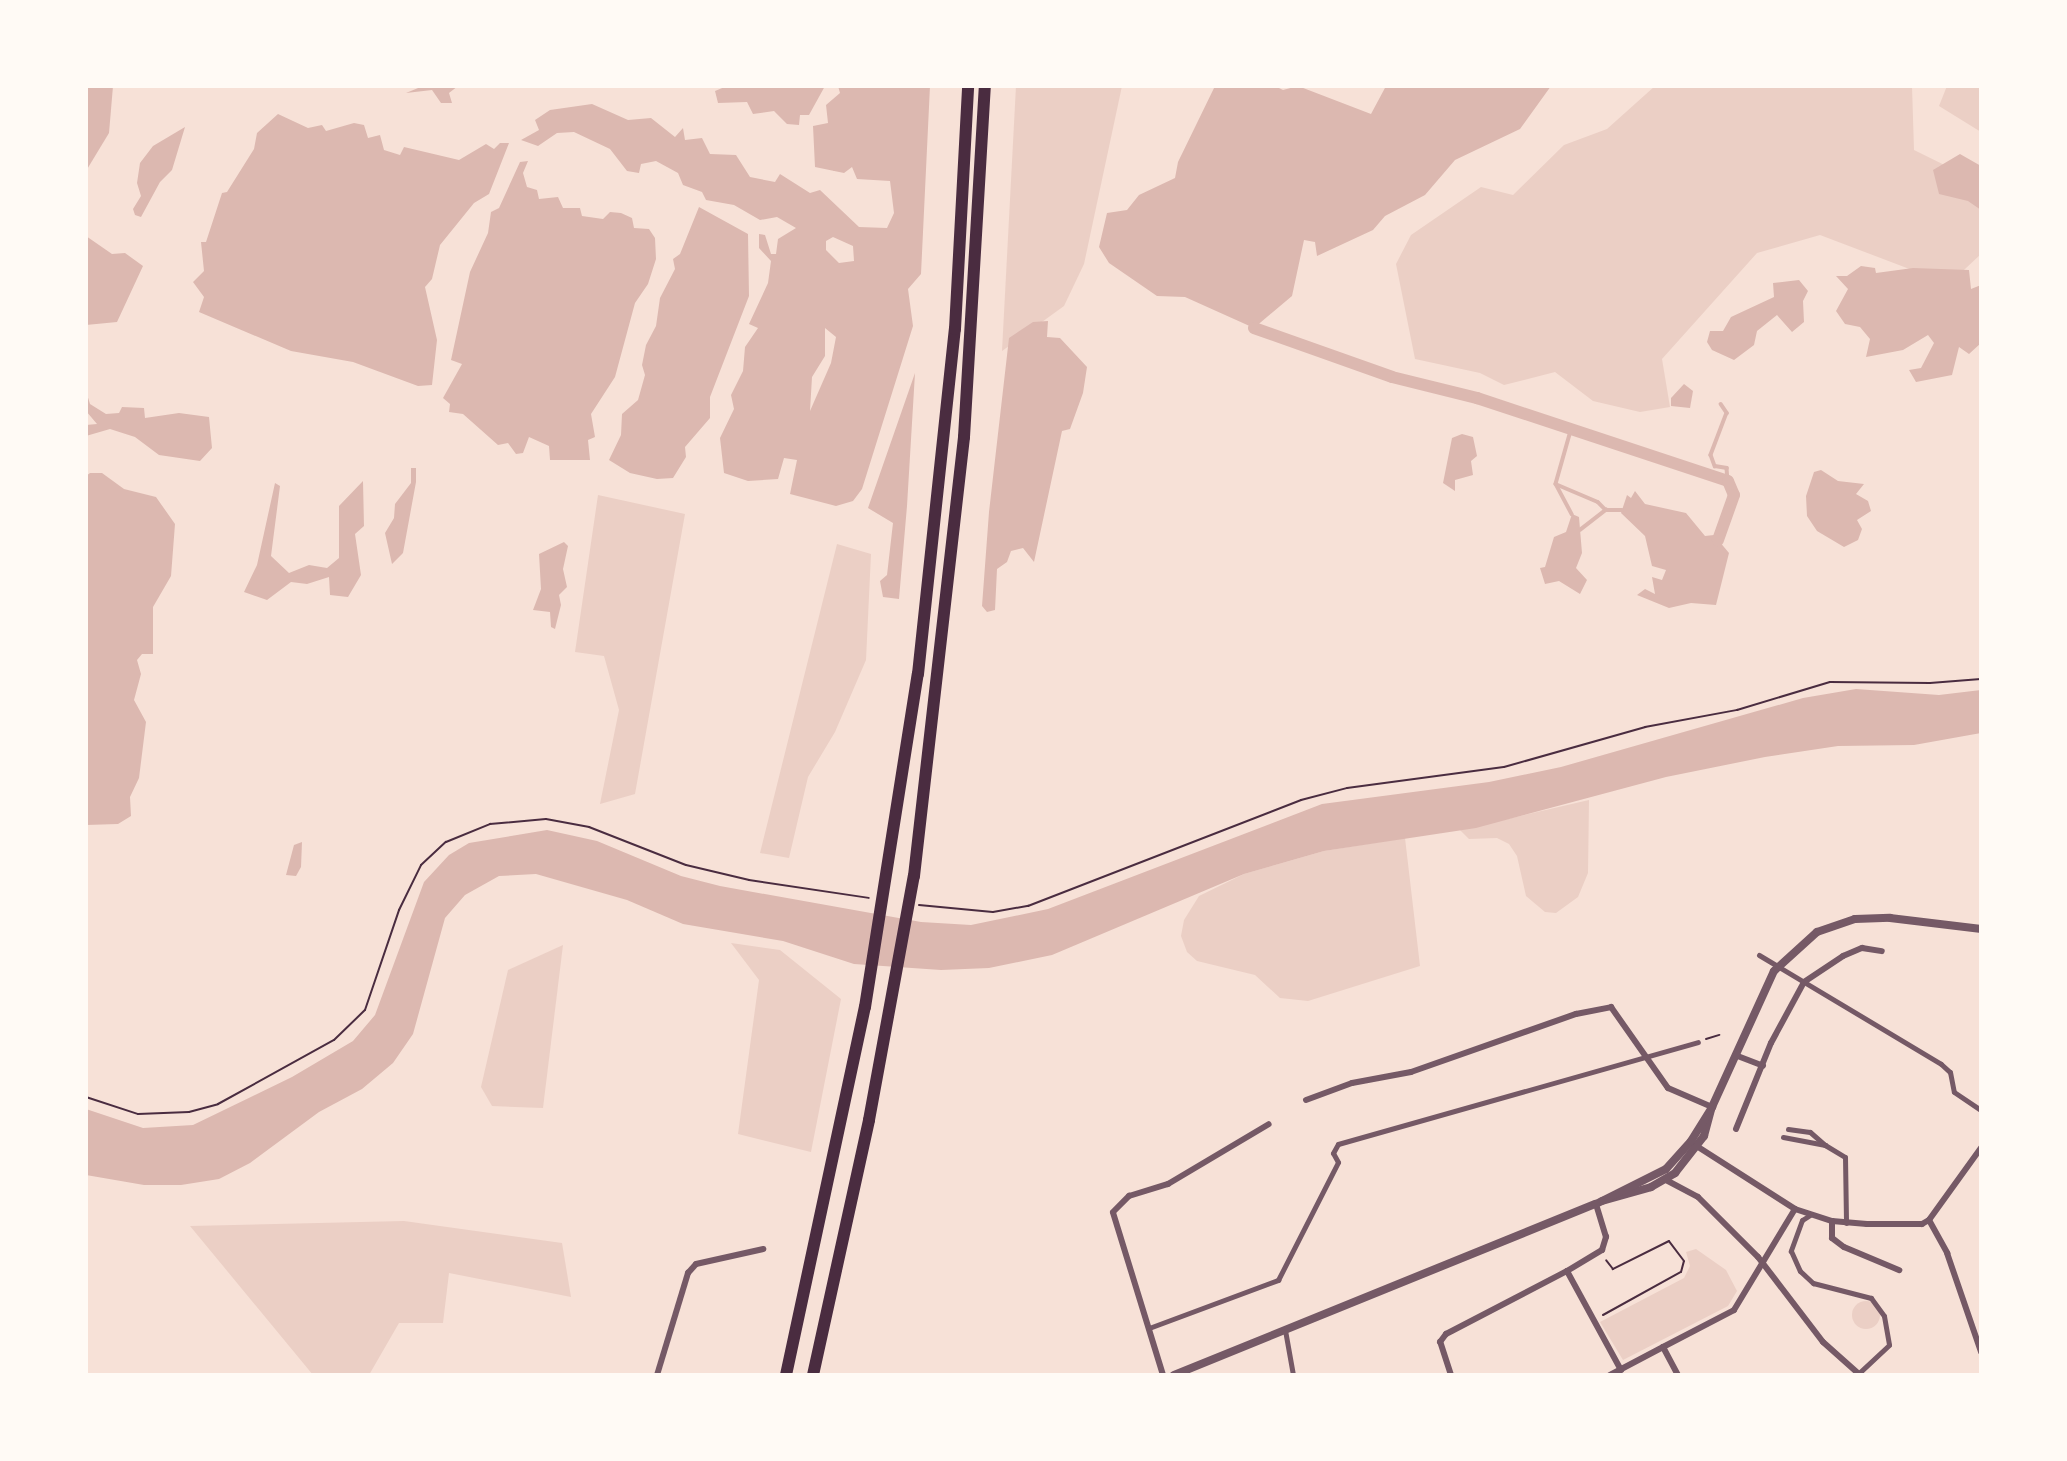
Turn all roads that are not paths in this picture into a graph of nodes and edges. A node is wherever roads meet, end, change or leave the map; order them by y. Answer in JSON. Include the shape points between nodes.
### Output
{"nodes":[{"id":1,"x":968,"y":86,"type":"edge"},
{"id":2,"x":985,"y":86,"type":"edge"},
{"id":3,"x":1981,"y":929,"type":"edge"},
{"id":4,"x":1882,"y":951,"type":"dead end"},
{"id":5,"x":1759,"y":955,"type":"dead end"},
{"id":6,"x":1779,"y":966,"type":"junction"},
{"id":7,"x":1804,"y":982,"type":"junction"},
{"id":8,"x":1698,"y":1042,"type":"road end"},
{"id":9,"x":1735,"y":1055,"type":"junction"},
{"id":10,"x":1646,"y":1058,"type":"junction"},
{"id":11,"x":1763,"y":1066,"type":"junction"},
{"id":12,"x":1306,"y":1100,"type":"dead end"},
{"id":13,"x":1712,"y":1107,"type":"junction"},
{"id":14,"x":1981,"y":1110,"type":"edge"},
{"id":15,"x":1269,"y":1124,"type":"dead end"},
{"id":16,"x":1736,"y":1129,"type":"dead end"},
{"id":17,"x":1788,"y":1129,"type":"dead end"},
{"id":18,"x":1783,"y":1137,"type":"dead end"},
{"id":19,"x":1694,"y":1144,"type":"junction"},
{"id":20,"x":1825,"y":1145,"type":"junction"},
{"id":21,"x":1981,"y":1148,"type":"edge"},
{"id":22,"x":1677,"y":1165,"type":"junction"},
{"id":23,"x":1666,"y":1180,"type":"junction"},
{"id":24,"x":1599,"y":1202,"type":"junction"},
{"id":25,"x":1795,"y":1209,"type":"junction"},
{"id":26,"x":1810,"y":1215,"type":"junction"},
{"id":27,"x":1929,"y":1220,"type":"junction"},
{"id":28,"x":1832,"y":1221,"type":"junction"},
{"id":29,"x":1846,"y":1223,"type":"junction"},
{"id":30,"x":763,"y":1250,"type":"dead end"},
{"id":31,"x":1763,"y":1263,"type":"junction"},
{"id":32,"x":1567,"y":1270,"type":"junction"},
{"id":33,"x":1899,"y":1270,"type":"dead end"},
{"id":34,"x":1149,"y":1328,"type":"junction"},
{"id":35,"x":1285,"y":1330,"type":"junction"},
{"id":36,"x":1663,"y":1347,"type":"junction"},
{"id":37,"x":1981,"y":1352,"type":"edge"},
{"id":38,"x":1620,"y":1370,"type":"junction"},
{"id":39,"x":1450,"y":1373,"type":"edge"},
{"id":40,"x":657,"y":1375,"type":"edge"},
{"id":41,"x":786,"y":1375,"type":"edge"},
{"id":42,"x":813,"y":1375,"type":"edge"},
{"id":43,"x":1163,"y":1375,"type":"edge"},
{"id":44,"x":1174,"y":1375,"type":"edge"},
{"id":45,"x":1293,"y":1375,"type":"edge"},
{"id":46,"x":1440,"y":1375,"type":"edge"},
{"id":47,"x":1610,"y":1375,"type":"edge"},
{"id":48,"x":1678,"y":1375,"type":"edge"},
{"id":49,"x":1859,"y":1375,"type":"edge"}],
"edges":[{"from":1,"to":41,"type":"highway","via":[[946,439],[888,872],[865,1007]]},
{"from":2,"to":42,"type":"highway","via":[[961,463],[914,876],[891,1012]]},
{"from":3,"to":6,"type":"street","via":[[1890,918],[1855,919],[1803,940]]},
{"from":4,"to":7,"type":"street","via":[[1862,948]]},
{"from":5,"to":6,"type":"street"},
{"from":6,"to":7,"type":"street"},
{"from":6,"to":9,"type":"street"},
{"from":7,"to":11,"type":"street"},
{"from":7,"to":14,"type":"street","via":[[1887,1027],[1941,1064],[1950,1072],[1954,1092]]},
{"from":8,"to":10,"type":"street"},
{"from":9,"to":11,"type":"street"},
{"from":9,"to":13,"type":"street"},
{"from":10,"to":12,"type":"street","via":[[1618,1014],[1611,1007],[1600,1008],[1411,1072],[1352,1083]]},
{"from":10,"to":13,"type":"street","via":[[1668,1088]]},
{"from":10,"to":34,"type":"street","via":[[1338,1143],[1333,1153],[1338,1162],[1278,1280]]},
{"from":11,"to":16,"type":"street"},
{"from":13,"to":19,"type":"street"},
{"from":15,"to":34,"type":"street","via":[[1168,1184],[1117,1204],[1114,1221]]},
{"from":17,"to":20,"type":"street","via":[[1810,1132]]},
{"from":18,"to":20,"type":"street"},
{"from":19,"to":22,"type":"street"},
{"from":19,"to":25,"type":"street"},
{"from":20,"to":29,"type":"street","via":[[1845,1157]]},
{"from":21,"to":27,"type":"street"},
{"from":22,"to":23,"type":"street"},
{"from":22,"to":24,"type":"street"},
{"from":23,"to":24,"type":"street"},
{"from":23,"to":31,"type":"street","via":[[1698,1197]]},
{"from":24,"to":32,"type":"street","via":[[1606,1237],[1597,1253]]},
{"from":24,"to":35,"type":"street"},
{"from":25,"to":26,"type":"street"},
{"from":25,"to":31,"type":"street"},
{"from":26,"to":28,"type":"street"},
{"from":26,"to":49,"type":"street","via":[[1802,1220],[1791,1251],[1800,1271],[1813,1283],[1871,1298],[1884,1316],[1889,1345]]},
{"from":27,"to":29,"type":"street","via":[[1922,1224]]},
{"from":27,"to":37,"type":"street","via":[[1947,1252]]},
{"from":28,"to":29,"type":"street"},
{"from":28,"to":33,"type":"street","via":[[1832,1238],[1844,1247]]},
{"from":30,"to":40,"type":"street","via":[[696,1264],[688,1273]]},
{"from":31,"to":36,"type":"street","via":[[1734,1310]]},
{"from":31,"to":49,"type":"street","via":[[1824,1342]]},
{"from":32,"to":38,"type":"street"},
{"from":32,"to":39,"type":"street","via":[[1446,1334],[1440,1342]]},
{"from":34,"to":43,"type":"street"},
{"from":35,"to":44,"type":"street"},
{"from":35,"to":45,"type":"street"},
{"from":36,"to":38,"type":"street"},
{"from":36,"to":48,"type":"street"},
{"from":38,"to":47,"type":"street"},
{"from":39,"to":46,"type":"street"}]}
